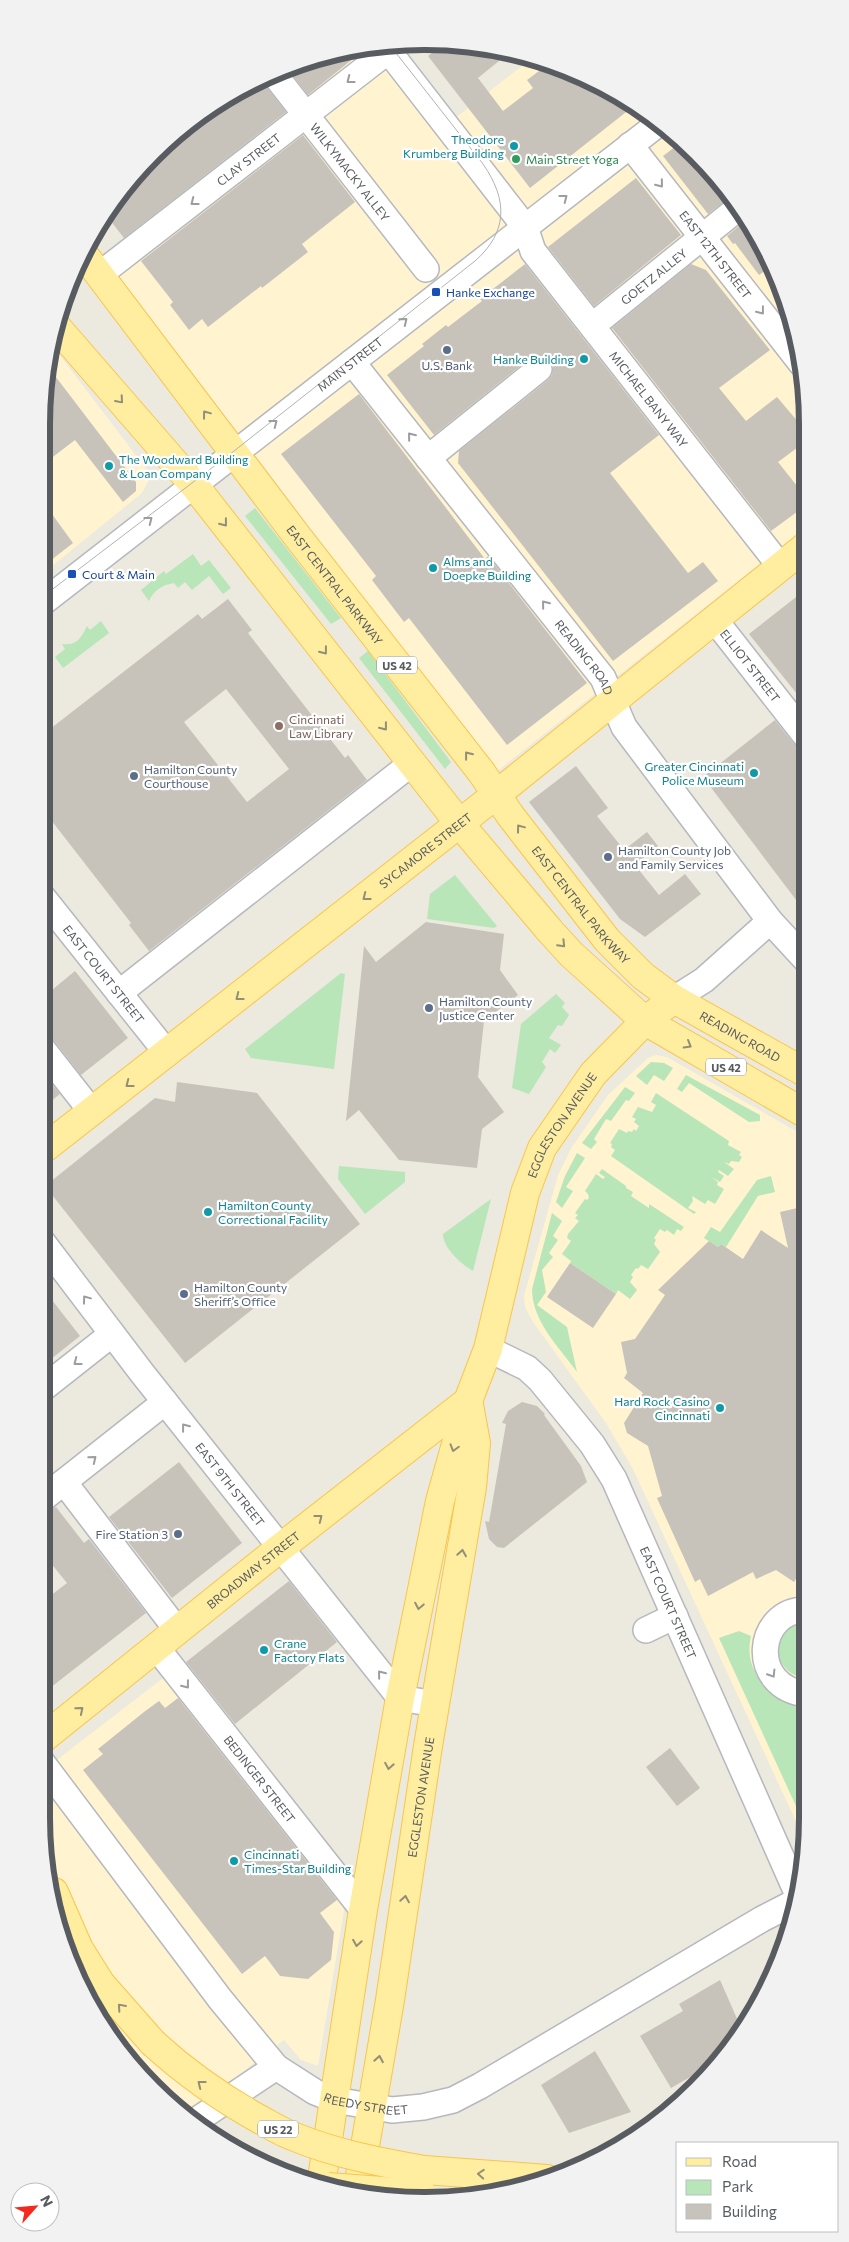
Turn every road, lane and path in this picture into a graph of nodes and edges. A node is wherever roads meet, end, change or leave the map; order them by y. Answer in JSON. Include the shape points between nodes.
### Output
{"nodes":[{"id":1,"x":393,"y":52,"type":"edge"},
{"id":2,"x":381,"y":53,"type":"edge"},
{"id":3,"x":279,"y":80,"type":"edge"},
{"id":4,"x":305,"y":115,"type":"junction"},
{"id":5,"x":653,"y":128,"type":"edge"},
{"id":6,"x":630,"y":146,"type":"junction"},
{"id":7,"x":733,"y":213,"type":"edge"},
{"id":8,"x":525,"y":228,"type":"junction"},
{"id":9,"x":703,"y":237,"type":"junction"},
{"id":10,"x":88,"y":261,"type":"edge"},
{"id":11,"x":426,"y":269,"type":"dead end"},
{"id":12,"x":99,"y":275,"type":"junction"},
{"id":13,"x":592,"y":326,"type":"junction"},
{"id":14,"x":62,"y":334,"type":"edge"},
{"id":15,"x":792,"y":352,"type":"edge"},
{"id":16,"x":352,"y":362,"type":"junction"},
{"id":17,"x":539,"y":369,"type":"dead end"},
{"id":18,"x":235,"y":453,"type":"junction"},
{"id":19,"x":428,"y":458,"type":"junction"},
{"id":20,"x":194,"y":485,"type":"junction"},
{"id":21,"x":799,"y":552,"type":"edge"},
{"id":22,"x":780,"y":566,"type":"junction"},
{"id":23,"x":50,"y":597,"type":"edge"},
{"id":24,"x":714,"y":619,"type":"junction"},
{"id":25,"x":613,"y":700,"type":"junction"},
{"id":26,"x":799,"y":728,"type":"edge"},
{"id":27,"x":412,"y":763,"type":"junction"},
{"id":28,"x":497,"y":794,"type":"junction"},
{"id":29,"x":459,"y":823,"type":"junction"},
{"id":30,"x":50,"y":908,"type":"edge"},
{"id":31,"x":770,"y":921,"type":"junction"},
{"id":32,"x":799,"y":952,"type":"edge"},
{"id":33,"x":119,"y":993,"type":"junction"},
{"id":34,"x":674,"y":1000,"type":"junction"},
{"id":35,"x":645,"y":1021,"type":"junction"},
{"id":36,"x":167,"y":1053,"type":"junction"},
{"id":37,"x":50,"y":1058,"type":"edge"},
{"id":38,"x":799,"y":1069,"type":"edge"},
{"id":39,"x":799,"y":1110,"type":"edge"},
{"id":40,"x":92,"y":1112,"type":"junction"},
{"id":41,"x":50,"y":1144,"type":"edge"},
{"id":42,"x":50,"y":1252,"type":"edge"},
{"id":43,"x":112,"y":1334,"type":"junction"},
{"id":44,"x":488,"y":1349,"type":"junction"},
{"id":45,"x":50,"y":1383,"type":"edge"},
{"id":46,"x":468,"y":1401,"type":"junction"},
{"id":47,"x":165,"y":1402,"type":"junction"},
{"id":48,"x":64,"y":1482,"type":"junction"},
{"id":49,"x":50,"y":1493,"type":"edge"},
{"id":50,"x":280,"y":1548,"type":"junction"},
{"id":51,"x":799,"y":1612,"type":"edge"},
{"id":52,"x":675,"y":1616,"type":"junction"},
{"id":53,"x":178,"y":1630,"type":"junction"},
{"id":54,"x":646,"y":1630,"type":"dead end"},
{"id":55,"x":156,"y":1647,"type":"junction"},
{"id":56,"x":799,"y":1693,"type":"edge"},
{"id":57,"x":400,"y":1698,"type":"junction"},
{"id":58,"x":436,"y":1704,"type":"junction"},
{"id":59,"x":50,"y":1733,"type":"edge"},
{"id":60,"x":50,"y":1774,"type":"edge"},
{"id":61,"x":793,"y":1884,"type":"edge"},
{"id":62,"x":788,"y":1906,"type":"edge"},
{"id":63,"x":62,"y":1910,"type":"edge"},
{"id":64,"x":363,"y":1910,"type":"junction"},
{"id":65,"x":276,"y":2067,"type":"junction"},
{"id":66,"x":335,"y":2100,"type":"junction"},
{"id":67,"x":371,"y":2107,"type":"junction"},
{"id":68,"x":201,"y":2118,"type":"edge"},
{"id":69,"x":322,"y":2177,"type":"edge"},
{"id":70,"x":512,"y":2181,"type":"edge"},
{"id":71,"x":357,"y":2186,"type":"edge"},
{"id":72,"x":364,"y":2187,"type":"edge"},
{"id":73,"x":427,"y":2187,"type":"edge"}],
"edges":[{"from":1,"to":8,"type":"street"},
{"from":2,"to":4,"type":"street","name":"CLAY STREET","one_way":true},
{"from":3,"to":4,"type":"street","name":"WILKYMACKY ALLEY"},
{"from":4,"to":11,"type":"street","name":"WILKYMACKY ALLEY"},
{"from":4,"to":12,"type":"street","name":"CLAY STREET","one_way":true},
{"from":5,"to":6,"type":"street","name":"MAIN STREET"},
{"from":8,"to":6,"type":"street","name":"MAIN STREET","one_way":true},
{"from":6,"to":9,"type":"street","name":"EAST 12TH STREET","one_way":true},
{"from":7,"to":9,"type":"street","name":"GOETZ ALLEY"},
{"from":8,"to":13,"type":"street","name":"MICHAEL BANY WAY","via":[[533,251]]},
{"from":16,"to":8,"type":"street","name":"MAIN STREET","one_way":true},
{"from":9,"to":13,"type":"street","name":"GOETZ ALLEY"},
{"from":9,"to":15,"type":"street","name":"EAST 12TH STREET","one_way":true},
{"from":10,"to":12,"type":"main road","name":"EAST CENTRAL PARKWAY","number":"US 42"},
{"from":18,"to":12,"type":"main road","name":"EAST CENTRAL PARKWAY","number":"US 42","one_way":true},
{"from":13,"to":22,"type":"street","name":"MICHAEL BANY WAY"},
{"from":14,"to":20,"type":"main road","number":"US 42","one_way":true},
{"from":18,"to":16,"type":"street","name":"MAIN STREET","one_way":true},
{"from":19,"to":16,"type":"street","name":"READING ROAD","one_way":true},
{"from":17,"to":19,"type":"street"},
{"from":18,"to":20,"type":"street","name":"MAIN STREET"},
{"from":28,"to":18,"type":"main road","name":"EAST CENTRAL PARKWAY","number":"US 42","one_way":true},
{"from":25,"to":19,"type":"street","name":"READING ROAD","one_way":true,"via":[[603,678]]},
{"from":23,"to":20,"type":"street","name":"MAIN STREET","one_way":true},
{"from":20,"to":27,"type":"main road","number":"US 42","one_way":true},
{"from":21,"to":22,"type":"main road","name":"SYCAMORE STREET"},
{"from":22,"to":24,"type":"main road","name":"SYCAMORE STREET"},
{"from":24,"to":25,"type":"main road","name":"SYCAMORE STREET"},
{"from":24,"to":26,"type":"street","name":"ELLIOT STREET"},
{"from":25,"to":28,"type":"main road","name":"SYCAMORE STREET"},
{"from":25,"to":31,"type":"street","name":"READING ROAD","via":[[624,727]]},
{"from":27,"to":29,"type":"main road","number":"US 42"},
{"from":27,"to":33,"type":"street"},
{"from":28,"to":29,"type":"main road","name":"SYCAMORE STREET"},
{"from":34,"to":28,"type":"main road","name":"EAST CENTRAL PARKWAY","number":"US 42","one_way":true,"via":[[643,976],[607,940]]},
{"from":29,"to":35,"type":"main road","number":"US 42","one_way":true,"via":[[550,932]]},
{"from":29,"to":36,"type":"main road","name":"SYCAMORE STREET","one_way":true},
{"from":30,"to":33,"type":"street","name":"EAST COURT STREET"},
{"from":31,"to":32,"type":"street","name":"READING ROAD"},
{"from":31,"to":34,"type":"street","name":"EGGLESTON AVENUE","via":[[704,980]]},
{"from":33,"to":36,"type":"street","name":"EAST COURT STREET"},
{"from":34,"to":35,"type":"main road","name":"EGGLESTON AVENUE"},
{"from":34,"to":38,"type":"main road","name":"READING ROAD","number":"US 42"},
{"from":35,"to":39,"type":"main road","number":"US 42","one_way":true},
{"from":35,"to":44,"type":"main road","name":"EGGLESTON AVENUE","via":[[593,1074],[542,1148],[525,1193]]},
{"from":36,"to":40,"type":"main road","name":"SYCAMORE STREET","one_way":true},
{"from":37,"to":40,"type":"street"},
{"from":40,"to":41,"type":"main road","name":"SYCAMORE STREET"},
{"from":43,"to":42,"type":"street","name":"EAST 9TH STREET","one_way":true},
{"from":43,"to":45,"type":"street","one_way":true},
{"from":43,"to":47,"type":"street","name":"EAST 9TH STREET"},
{"from":44,"to":46,"type":"main road","name":"EGGLESTON AVENUE"},
{"from":44,"to":52,"type":"street","name":"EAST COURT STREET","via":[[528,1368],[592,1444],[614,1479]]},
{"from":50,"to":46,"type":"main road","name":"BROADWAY STREET","one_way":true},
{"from":46,"to":57,"type":"main road","name":"EGGLESTON AVENUE","one_way":true,"via":[[440,1501]]},
{"from":58,"to":46,"type":"main road","name":"EGGLESTON AVENUE","one_way":true,"via":[[472,1487],[476,1443]]},
{"from":48,"to":47,"type":"street","one_way":true},
{"from":50,"to":47,"type":"street","name":"EAST 9TH STREET","one_way":true},
{"from":48,"to":49,"type":"street"},
{"from":48,"to":53,"type":"street"},
{"from":50,"to":53,"type":"main road","name":"BROADWAY STREET"},
{"from":57,"to":50,"type":"street","name":"EAST 9TH STREET","one_way":true},
{"from":51,"to":56,"type":"street","one_way":true,"via":[[777,1622],[765,1647],[771,1674],[780,1685]]},
{"from":52,"to":54,"type":"street"},
{"from":52,"to":61,"type":"street","name":"EAST COURT STREET"},
{"from":53,"to":55,"type":"main road","name":"BROADWAY STREET"},
{"from":59,"to":55,"type":"main road","name":"BROADWAY STREET","one_way":true},
{"from":55,"to":64,"type":"street","name":"BEDINGER STREET","one_way":true},
{"from":57,"to":58,"type":"street"},
{"from":57,"to":64,"type":"main road","name":"EGGLESTON AVENUE","one_way":true},
{"from":67,"to":58,"type":"main road","name":"EGGLESTON AVENUE","one_way":true},
{"from":60,"to":65,"type":"street","name":"REEDY STREET","via":[[220,1999]]},
{"from":62,"to":67,"type":"street","name":"REEDY STREET","via":[[453,2100],[423,2108],[392,2110]]},
{"from":73,"to":63,"type":"main road","number":"US 22","one_way":true,"bridge":true,"via":[[294,2137],[207,2088],[154,2043],[102,1984],[79,1949]]},
{"from":64,"to":66,"type":"main road","name":"EGGLESTON AVENUE","one_way":true},
{"from":65,"to":66,"type":"street","name":"REEDY STREET","via":[[314,2092]]},
{"from":65,"to":68,"type":"street"},
{"from":66,"to":67,"type":"street","name":"REEDY STREET"},
{"from":66,"to":69,"type":"main road","name":"EGGLESTON AVENUE"},
{"from":67,"to":71,"type":"main road","name":"EGGLESTON AVENUE"},
{"from":70,"to":73,"type":"main road","number":"US 22","one_way":true},
{"from":72,"to":73,"type":"main road","number":"US 22","bridge":true}]}
